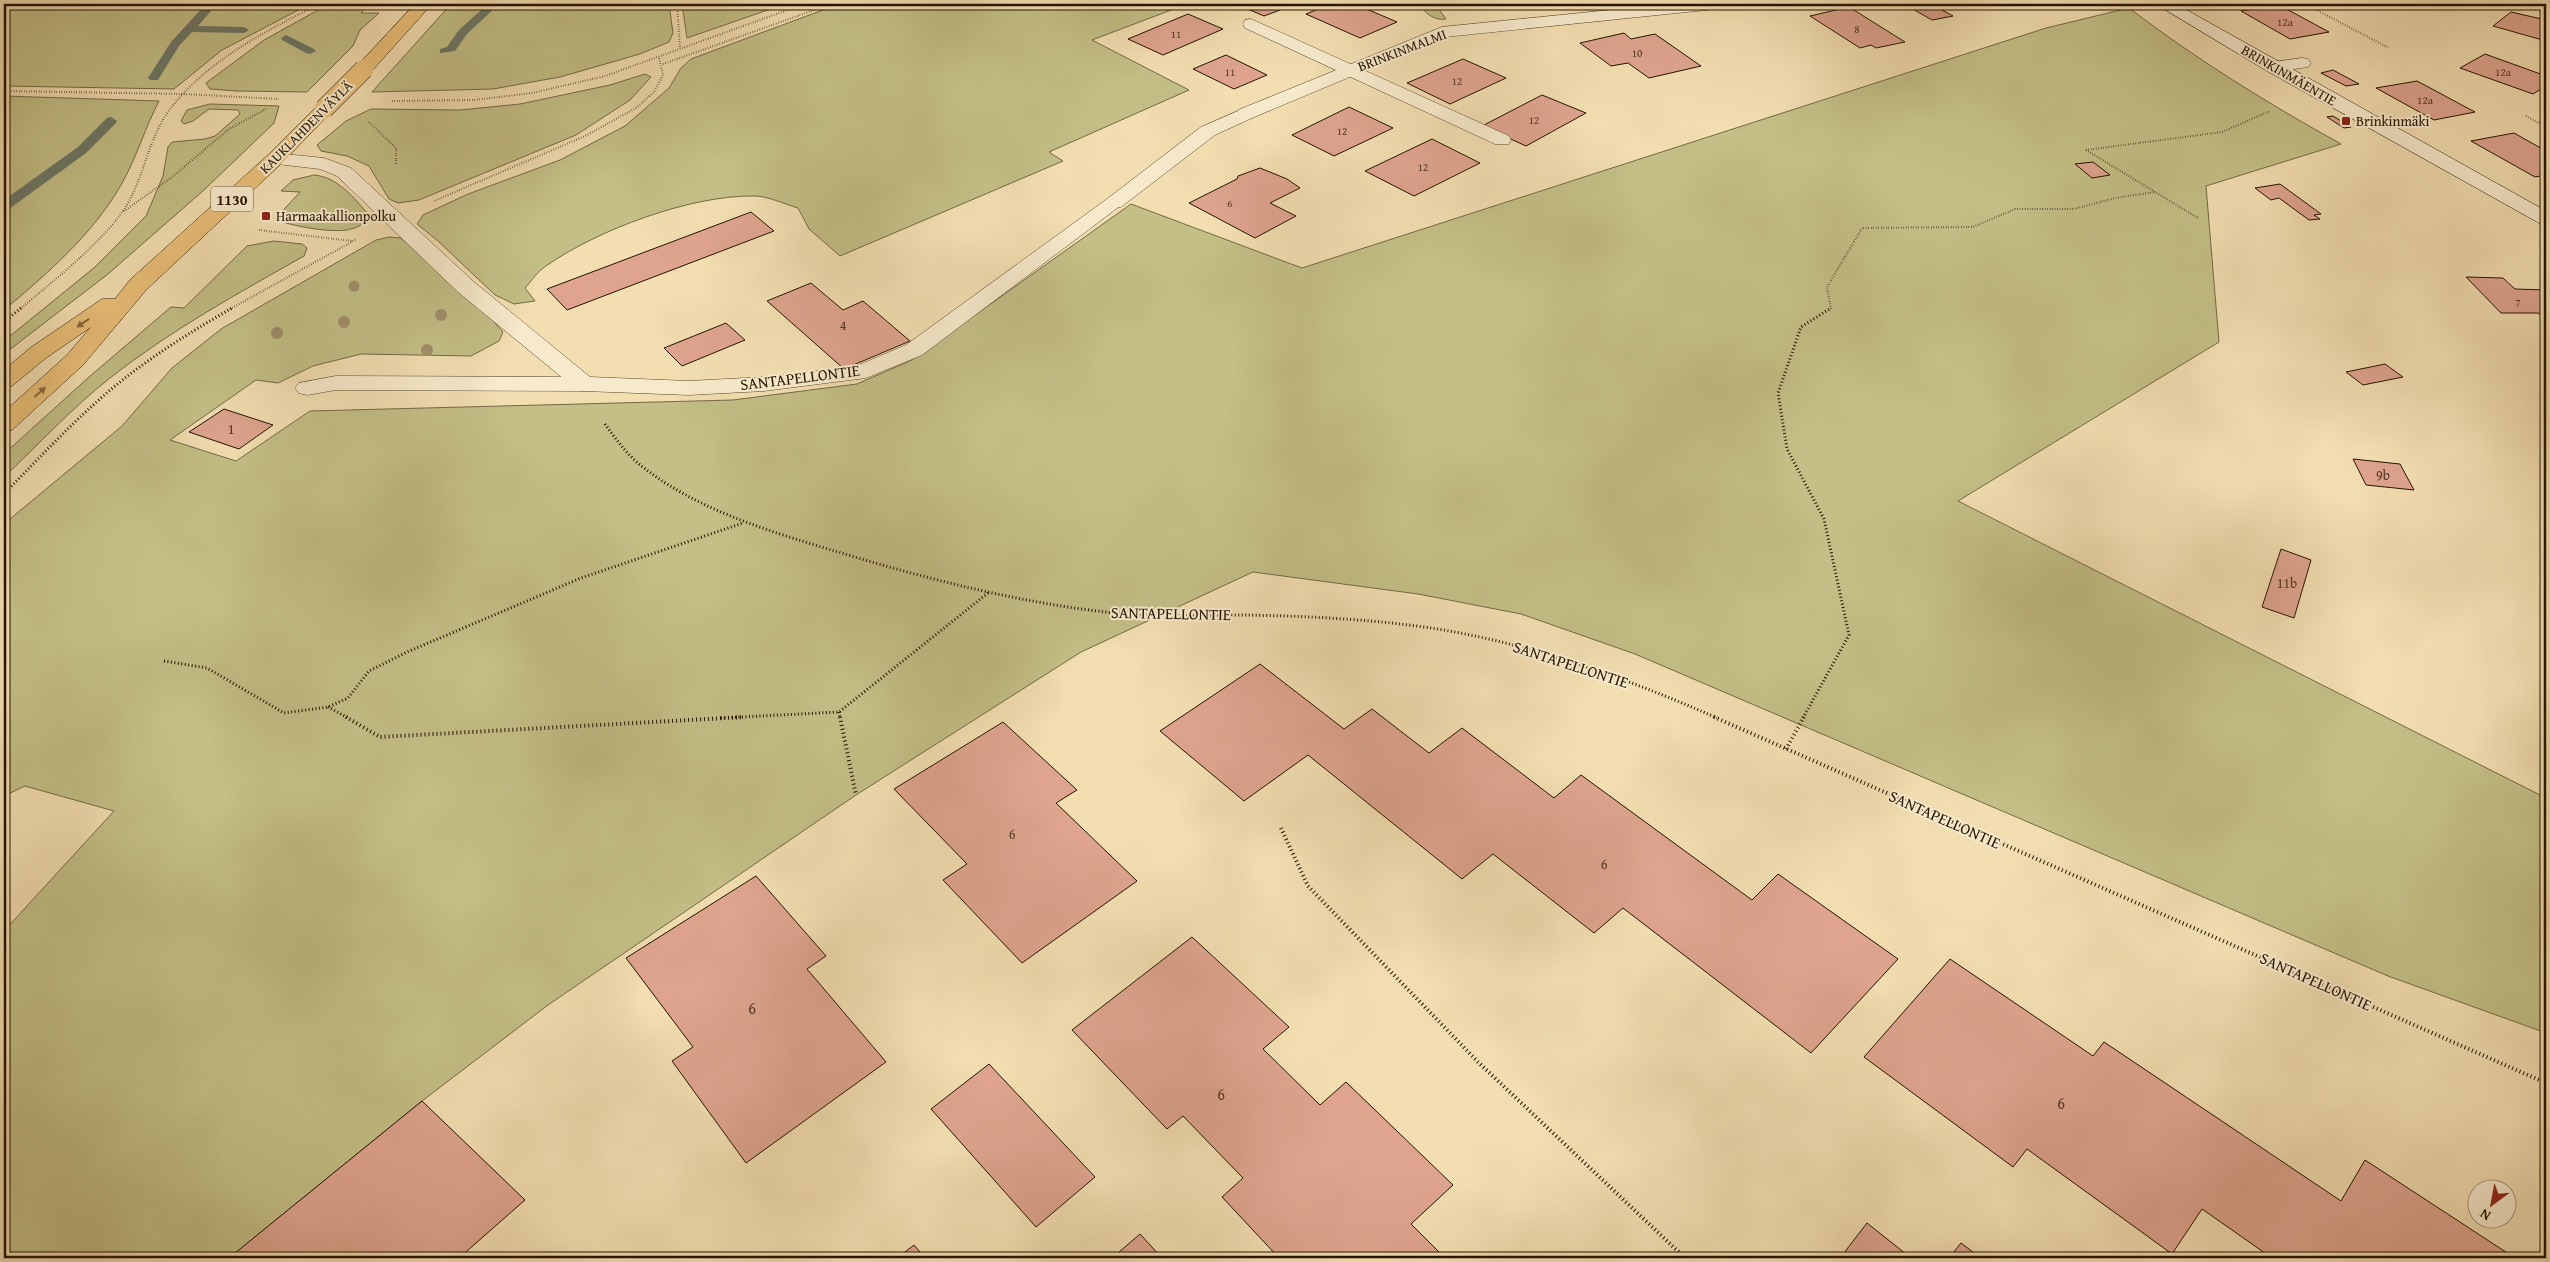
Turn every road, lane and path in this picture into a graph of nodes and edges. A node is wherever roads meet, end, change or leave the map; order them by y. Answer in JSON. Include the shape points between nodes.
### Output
{"nodes":[{"id":1,"x":319,"y":4,"type":"edge"},
{"id":2,"x":424,"y":4,"type":"edge"},
{"id":3,"x":677,"y":4,"type":"edge"},
{"id":4,"x":804,"y":4,"type":"edge"},
{"id":5,"x":831,"y":4,"type":"edge"},
{"id":6,"x":1716,"y":4,"type":"edge"},
{"id":7,"x":2164,"y":4,"type":"edge"},
{"id":8,"x":2305,"y":4,"type":"edge"},
{"id":9,"x":1251,"y":24,"type":"dead end"},
{"id":10,"x":680,"y":46,"type":"junction"},
{"id":11,"x":2389,"y":48,"type":"dead end"},
{"id":12,"x":659,"y":58,"type":"junction"},
{"id":13,"x":2302,"y":62,"type":"dead end"},
{"id":14,"x":663,"y":64,"type":"junction"},
{"id":15,"x":2273,"y":67,"type":"junction"},
{"id":16,"x":1350,"y":70,"type":"junction"},
{"id":17,"x":4,"y":90,"type":"edge"},
{"id":18,"x":183,"y":94,"type":"junction"},
{"id":19,"x":281,"y":99,"type":"dead end"},
{"id":20,"x":387,"y":101,"type":"dead end"},
{"id":21,"x":274,"y":106,"type":"dead end"},
{"id":22,"x":2274,"y":107,"type":"dead end"},
{"id":23,"x":2526,"y":116,"type":"dead end"},
{"id":24,"x":2546,"y":127,"type":"edge"},
{"id":25,"x":1502,"y":140,"type":"dead end"},
{"id":26,"x":275,"y":159,"type":"junction"},
{"id":27,"x":2154,"y":192,"type":"junction"},
{"id":28,"x":1114,"y":203,"type":"joint"},
{"id":29,"x":123,"y":212,"type":"junction"},
{"id":30,"x":394,"y":218,"type":"junction"},
{"id":31,"x":2198,"y":218,"type":"dead end"},
{"id":32,"x":2546,"y":219,"type":"edge"},
{"id":33,"x":254,"y":230,"type":"dead end"},
{"id":34,"x":353,"y":241,"type":"junction"},
{"id":35,"x":138,"y":285,"type":"junction"},
{"id":36,"x":4,"y":322,"type":"edge"},
{"id":37,"x":4,"y":381,"type":"edge"},
{"id":38,"x":584,"y":384,"type":"junction"},
{"id":39,"x":308,"y":388,"type":"dead end"},
{"id":40,"x":4,"y":425,"type":"edge"},
{"id":41,"x":4,"y":494,"type":"edge"},
{"id":42,"x":744,"y":523,"type":"junction"},
{"id":43,"x":988,"y":593,"type":"junction"},
{"id":44,"x":164,"y":661,"type":"dead end"},
{"id":45,"x":328,"y":707,"type":"junction"},
{"id":46,"x":839,"y":712,"type":"junction"},
{"id":47,"x":1786,"y":749,"type":"junction"},
{"id":48,"x":856,"y":795,"type":"dead end"},
{"id":49,"x":1281,"y":828,"type":"dead end"},
{"id":50,"x":2546,"y":1083,"type":"edge"},
{"id":51,"x":1685,"y":1258,"type":"edge"}],
"edges":[{"from":1,"to":18,"type":"path","via":[[250,41]]},
{"from":2,"to":26,"type":"main road","name":"KAUKLAHDENVÄYLÄ","number":"1130","bridge":true},
{"from":3,"to":10,"type":"path"},
{"from":4,"to":10,"type":"path"},
{"from":5,"to":14,"type":"path"},
{"from":6,"to":16,"type":"street","name":"BRINKINMALMI","via":[[1442,32]]},
{"from":7,"to":15,"type":"street","name":"BRINKINMÄENTIE"},
{"from":8,"to":11,"type":"path"},
{"from":9,"to":16,"type":"street"},
{"from":10,"to":12,"type":"path"},
{"from":12,"to":14,"type":"path"},
{"from":12,"to":20,"type":"path","via":[[605,76],[532,93],[474,100]]},
{"from":13,"to":15,"type":"street"},
{"from":14,"to":30,"type":"path","via":[[663,76],[651,94],[604,129]]},
{"from":15,"to":32,"type":"street","name":"BRINKINMÄENTIE"},
{"from":16,"to":25,"type":"street"},
{"from":16,"to":28,"type":"street","name":"BRINKINMALMI","via":[[1208,131]]},
{"from":17,"to":18,"type":"path"},
{"from":18,"to":19,"type":"path"},
{"from":18,"to":29,"type":"path","via":[[157,129]]},
{"from":21,"to":29,"type":"path","via":[[242,119],[176,174]]},
{"from":22,"to":27,"type":"path","via":[[2264,115],[2222,132],[2086,150]]},
{"from":23,"to":24,"type":"path"},
{"from":26,"to":30,"type":"street","via":[[334,167],[344,172]]},
{"from":26,"to":35,"type":"main road","name":"KAUKLAHDENVÄYLÄ","number":"1130"},
{"from":27,"to":31,"type":"path"},
{"from":27,"to":47,"type":"path","via":[[2074,209],[2015,209],[1973,227],[1862,228],[1827,288],[1831,309],[1801,327],[1778,393],[1787,448],[1824,519],[1849,635]]},
{"from":28,"to":38,"type":"street","name":"SANTAPELLONTIE","via":[[914,350],[858,373],[764,384],[699,387]]},
{"from":29,"to":36,"type":"path","via":[[86,251]]},
{"from":30,"to":34,"type":"path"},
{"from":30,"to":38,"type":"street","via":[[466,286]]},
{"from":33,"to":34,"type":"path"},
{"from":34,"to":41,"type":"path","via":[[186,335],[136,370],[70,428]]},
{"from":35,"to":37,"type":"main road","name":"KAUKLAHDENVÄYLÄ","number":"1130","one_way":true},
{"from":40,"to":35,"type":"main road","name":"KAUKLAHDENVÄYLÄ","number":"1130","one_way":true,"via":[[74,360]]},
{"from":38,"to":39,"type":"street","via":[[336,383]]},
{"from":38,"to":42,"type":"path","name":"SANTAPELLONTIE","via":[[607,426],[644,468],[687,496]]},
{"from":42,"to":43,"type":"path","name":"SANTAPELLONTIE"},
{"from":42,"to":45,"type":"path","via":[[581,578],[407,652],[369,671],[348,698]]},
{"from":43,"to":46,"type":"path"},
{"from":43,"to":47,"type":"path","name":"SANTAPELLONTIE","via":[[1126,614],[1328,616],[1405,624],[1514,645],[1659,693]]},
{"from":44,"to":45,"type":"path","via":[[207,668],[284,713]]},
{"from":45,"to":46,"type":"path","via":[[380,737]]},
{"from":46,"to":48,"type":"path"},
{"from":47,"to":50,"type":"path","name":"SANTAPELLONTIE"},
{"from":49,"to":51,"type":"path","via":[[1308,886],[1478,1062]]}]}
